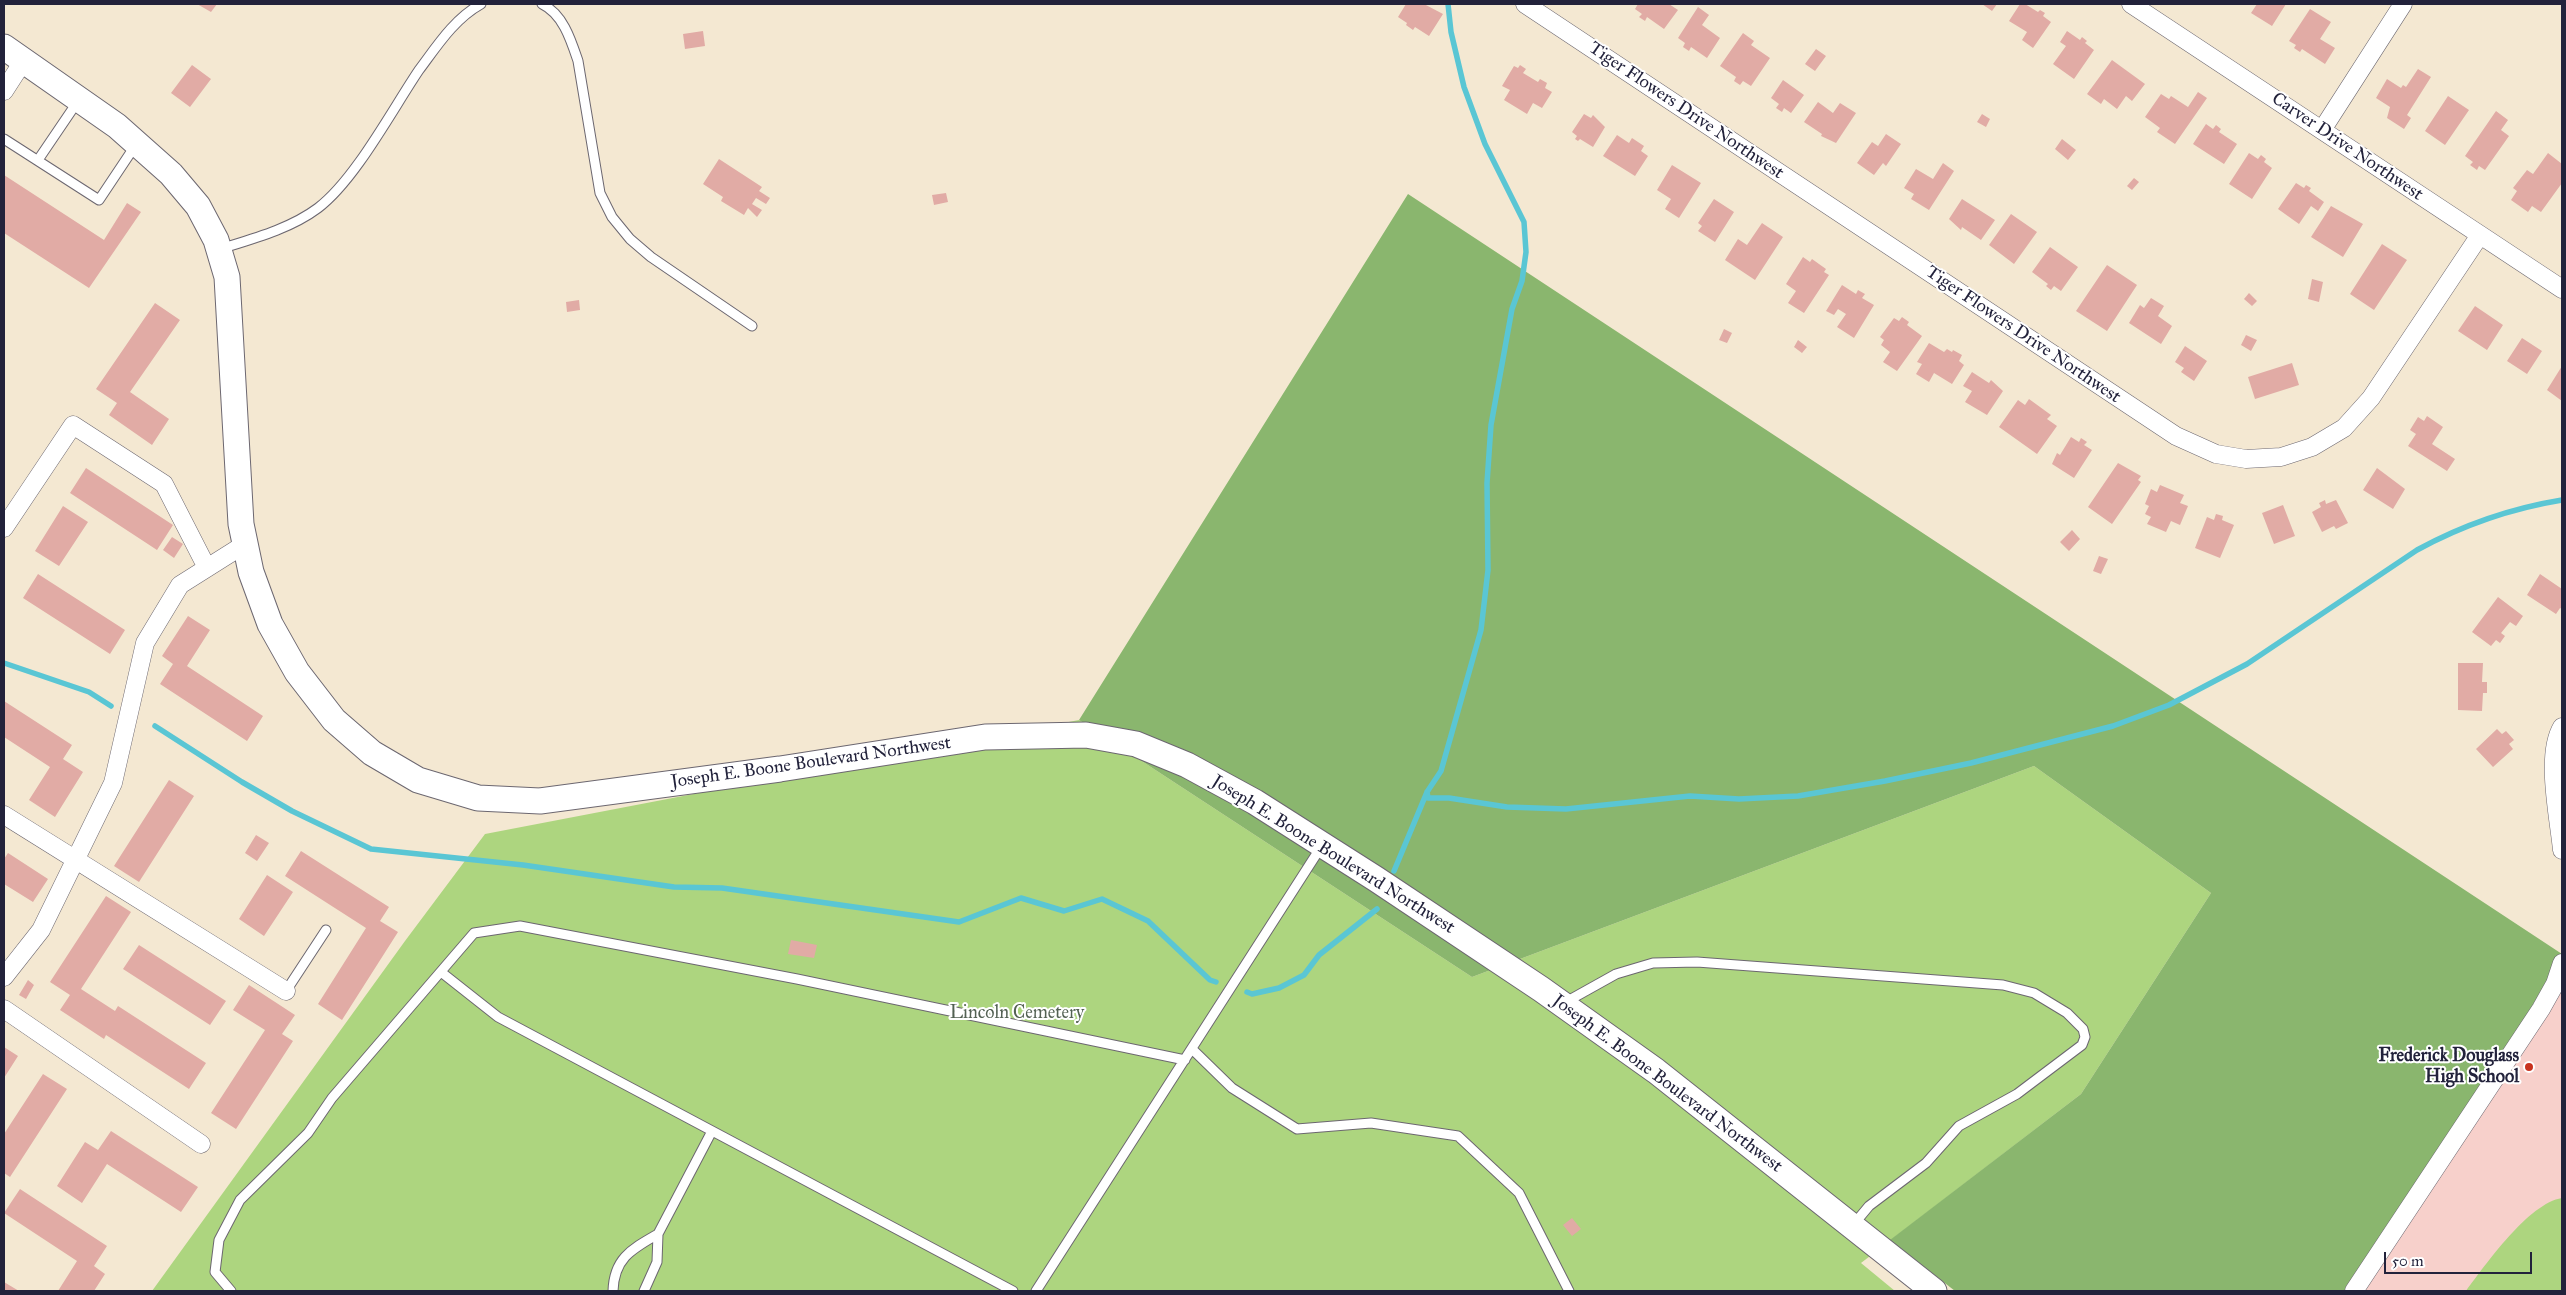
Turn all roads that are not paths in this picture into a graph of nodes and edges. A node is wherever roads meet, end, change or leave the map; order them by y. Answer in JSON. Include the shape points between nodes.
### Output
{"nodes":[{"id":1,"x":481,"y":4,"type":"edge"},
{"id":2,"x":542,"y":4,"type":"edge"},
{"id":3,"x":1524,"y":4,"type":"edge"},
{"id":4,"x":2131,"y":4,"type":"edge"},
{"id":5,"x":2403,"y":4,"type":"edge"},
{"id":6,"x":14,"y":53,"type":"edge"},
{"id":7,"x":4,"y":91,"type":"edge"},
{"id":8,"x":79,"y":99,"type":"junction"},
{"id":9,"x":2322,"y":130,"type":"junction"},
{"id":10,"x":4,"y":138,"type":"edge"},
{"id":11,"x":136,"y":143,"type":"junction"},
{"id":12,"x":38,"y":160,"type":"junction"},
{"id":13,"x":2480,"y":235,"type":"junction"},
{"id":14,"x":219,"y":249,"type":"junction"},
{"id":15,"x":2562,"y":289,"type":"edge"},
{"id":16,"x":752,"y":326,"type":"dead end"},
{"id":17,"x":4,"y":528,"type":"edge"},
{"id":18,"x":245,"y":544,"type":"junction"},
{"id":19,"x":207,"y":568,"type":"junction"},
{"id":20,"x":2562,"y":727,"type":"edge"},
{"id":21,"x":4,"y":814,"type":"edge"},
{"id":22,"x":1322,"y":845,"type":"junction"},
{"id":23,"x":2562,"y":850,"type":"edge"},
{"id":24,"x":75,"y":861,"type":"junction"},
{"id":25,"x":326,"y":930,"type":"dead end"},
{"id":26,"x":2562,"y":963,"type":"edge"},
{"id":27,"x":442,"y":972,"type":"junction"},
{"id":28,"x":4,"y":977,"type":"edge"},
{"id":29,"x":286,"y":991,"type":"joint"},
{"id":30,"x":1562,"y":1004,"type":"junction"},
{"id":31,"x":4,"y":1009,"type":"edge"},
{"id":32,"x":1192,"y":1048,"type":"junction"},
{"id":33,"x":1185,"y":1060,"type":"junction"},
{"id":34,"x":712,"y":1131,"type":"junction"},
{"id":35,"x":201,"y":1144,"type":"dead end"},
{"id":36,"x":1852,"y":1226,"type":"junction"},
{"id":37,"x":658,"y":1234,"type":"junction"},
{"id":38,"x":231,"y":1291,"type":"edge"},
{"id":39,"x":613,"y":1291,"type":"edge"},
{"id":40,"x":644,"y":1291,"type":"edge"},
{"id":41,"x":1012,"y":1291,"type":"edge"},
{"id":42,"x":1036,"y":1291,"type":"edge"},
{"id":43,"x":1569,"y":1291,"type":"edge"},
{"id":44,"x":1934,"y":1291,"type":"edge"},
{"id":45,"x":2354,"y":1291,"type":"edge"}],
"edges":[{"from":1,"to":14,"type":"lane","via":[[455,24],[436,46],[338,189],[318,208],[258,237]]},
{"from":2,"to":16,"type":"lane","via":[[562,22],[578,61],[600,193],[612,217],[651,257]]},
{"from":3,"to":13,"type":"street","name":"Tiger Flowers Drive Northwest","via":[[2176,436],[2216,454],[2246,459],[2281,457],[2312,447],[2344,428],[2371,398]]},
{"from":4,"to":9,"type":"street","name":"Carver Drive Northwest"},
{"from":5,"to":9,"type":"street"},
{"from":6,"to":7,"type":"street"},
{"from":6,"to":8,"type":"main road","name":"Joseph E. Boone Boulevard Northwest"},
{"from":8,"to":11,"type":"main road","name":"Joseph E. Boone Boulevard Northwest"},
{"from":8,"to":12,"type":"lane"},
{"from":9,"to":13,"type":"street","name":"Carver Drive Northwest"},
{"from":10,"to":12,"type":"lane"},
{"from":11,"to":12,"type":"lane","via":[[99,200]]},
{"from":11,"to":14,"type":"main road","name":"Joseph E. Boone Boulevard Northwest","via":[[172,174],[198,206]]},
{"from":13,"to":15,"type":"street","name":"Carver Drive Northwest"},
{"from":14,"to":18,"type":"main road","name":"Joseph E. Boone Boulevard Northwest","via":[[228,277],[241,524]]},
{"from":17,"to":19,"type":"street","via":[[73,425],[164,484]]},
{"from":18,"to":19,"type":"street"},
{"from":18,"to":22,"type":"main road","name":"Joseph E. Boone Boulevard Northwest","via":[[251,572],[270,624],[297,672],[334,720],[372,753],[418,780],[478,798],[540,801],[986,737],[1086,735],[1136,744],[1187,764]]},
{"from":19,"to":24,"type":"street","via":[[180,585],[145,643],[113,783]]},
{"from":20,"to":23,"type":"street","via":[[2556,736],[2554,775]]},
{"from":21,"to":24,"type":"street"},
{"from":22,"to":30,"type":"main road","name":"Joseph E. Boone Boulevard Northwest"},
{"from":22,"to":32,"type":"lane"},
{"from":24,"to":28,"type":"street","via":[[41,930]]},
{"from":24,"to":29,"type":"street"},
{"from":25,"to":29,"type":"lane"},
{"from":26,"to":45,"type":"street","via":[[2541,1009]]},
{"from":27,"to":33,"type":"lane","via":[[474,933],[520,926],[797,979]]},
{"from":27,"to":34,"type":"lane","via":[[498,1017]]},
{"from":27,"to":38,"type":"lane","via":[[332,1098],[308,1133],[240,1200],[219,1240],[215,1272]]},
{"from":30,"to":36,"type":"main road","name":"Joseph E. Boone Boulevard Northwest","via":[[1656,1071]]},
{"from":30,"to":36,"type":"lane","via":[[1616,974],[1653,963],[1697,962],[2002,985],[2034,993],[2067,1013],[2083,1029],[2086,1037],[2082,1045],[2017,1094],[1959,1126],[1926,1163],[1870,1206]]},
{"from":31,"to":35,"type":"street"},
{"from":32,"to":33,"type":"lane"},
{"from":32,"to":43,"type":"lane","via":[[1232,1088],[1297,1129],[1371,1123],[1458,1136],[1519,1193]]},
{"from":33,"to":42,"type":"lane"},
{"from":34,"to":37,"type":"lane"},
{"from":34,"to":41,"type":"lane"},
{"from":36,"to":44,"type":"main road","name":"Joseph E. Boone Boulevard Northwest"},
{"from":37,"to":39,"type":"lane","via":[[627,1252],[613,1278]]},
{"from":37,"to":40,"type":"lane","via":[[658,1262]]}]}
